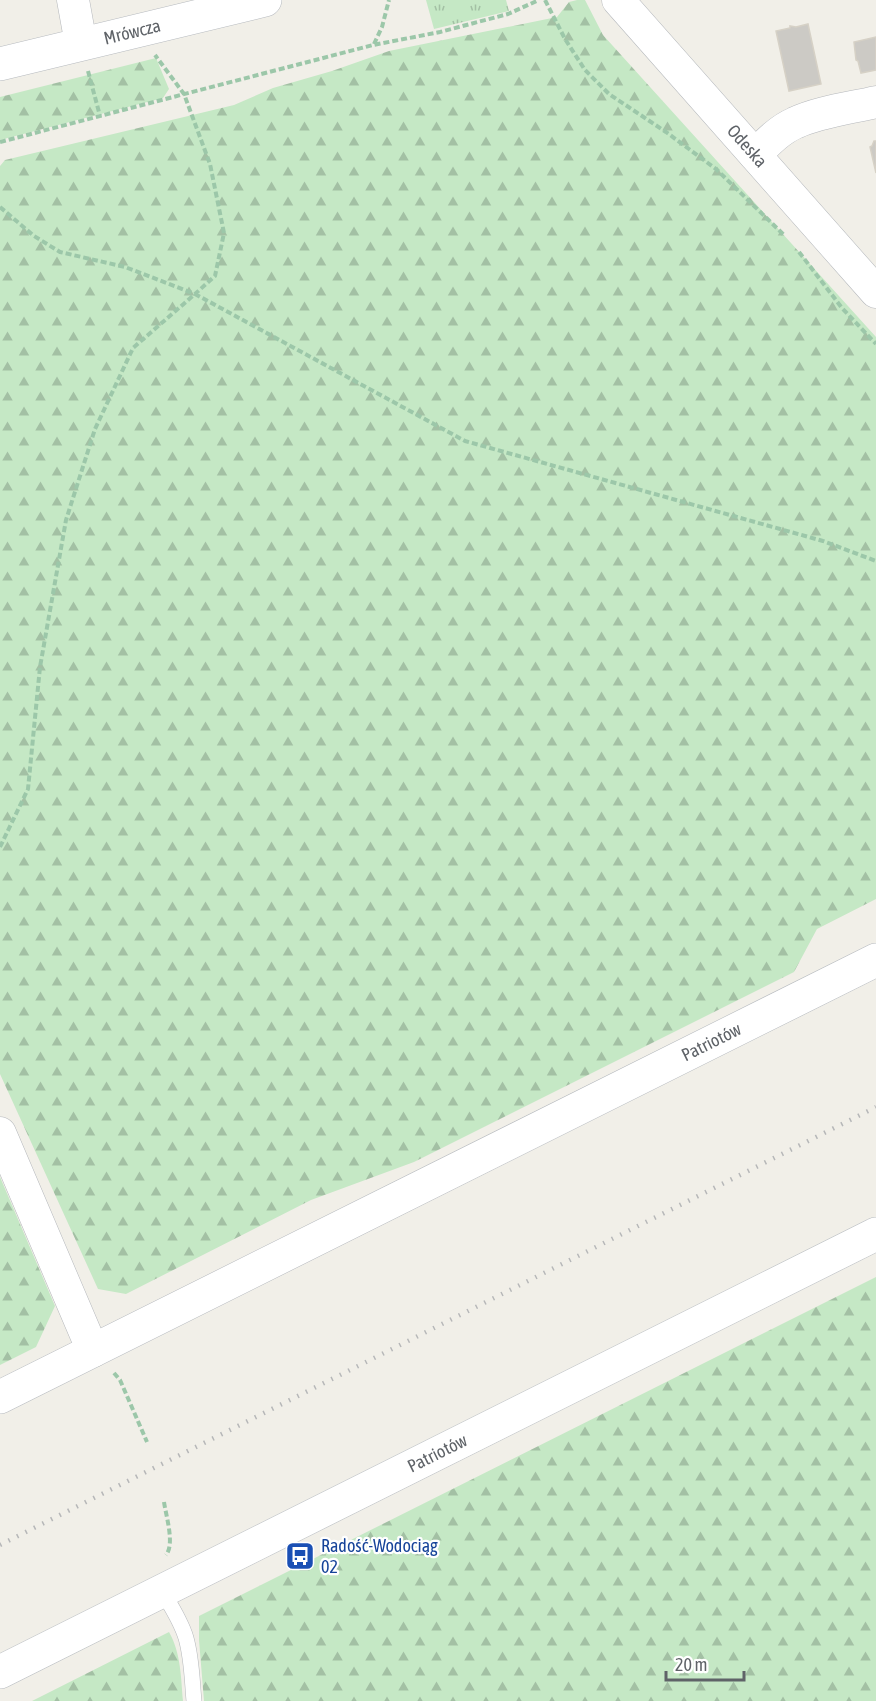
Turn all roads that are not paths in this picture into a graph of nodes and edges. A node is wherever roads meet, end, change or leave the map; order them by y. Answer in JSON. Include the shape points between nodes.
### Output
{"nodes":[{"id":1,"x":73,"y":0,"type":"edge"},
{"id":2,"x":265,"y":0,"type":"edge"},
{"id":3,"x":618,"y":0,"type":"edge"},
{"id":4,"x":81,"y":44,"type":"junction"},
{"id":5,"x":0,"y":64,"type":"edge"},
{"id":6,"x":876,"y":102,"type":"edge"},
{"id":7,"x":755,"y":155,"type":"junction"},
{"id":8,"x":876,"y":291,"type":"edge"},
{"id":9,"x":876,"y":960,"type":"edge"},
{"id":10,"x":0,"y":1133,"type":"edge"},
{"id":11,"x":876,"y":1234,"type":"edge"},
{"id":12,"x":93,"y":1351,"type":"junction"},
{"id":13,"x":0,"y":1397,"type":"edge"},
{"id":14,"x":162,"y":1591,"type":"junction"},
{"id":15,"x":0,"y":1672,"type":"edge"},
{"id":16,"x":194,"y":1701,"type":"edge"}],
"edges":[{"from":1,"to":4,"type":"street"},
{"from":2,"to":4,"type":"main road","name":"Mrówcza"},
{"from":3,"to":7,"type":"street","name":"Odeska"},
{"from":4,"to":5,"type":"main road","name":"Mrówcza"},
{"from":6,"to":7,"type":"street","via":[[794,123]]},
{"from":7,"to":8,"type":"street","name":"Odeska"},
{"from":9,"to":12,"type":"main road","name":"Patriotów"},
{"from":10,"to":12,"type":"street"},
{"from":11,"to":14,"type":"main road","name":"Patriotów"},
{"from":12,"to":13,"type":"main road","name":"Patriotów"},
{"from":14,"to":15,"type":"main road","name":"Patriotów"},
{"from":14,"to":16,"type":"lane","via":[[186,1638]]}]}
